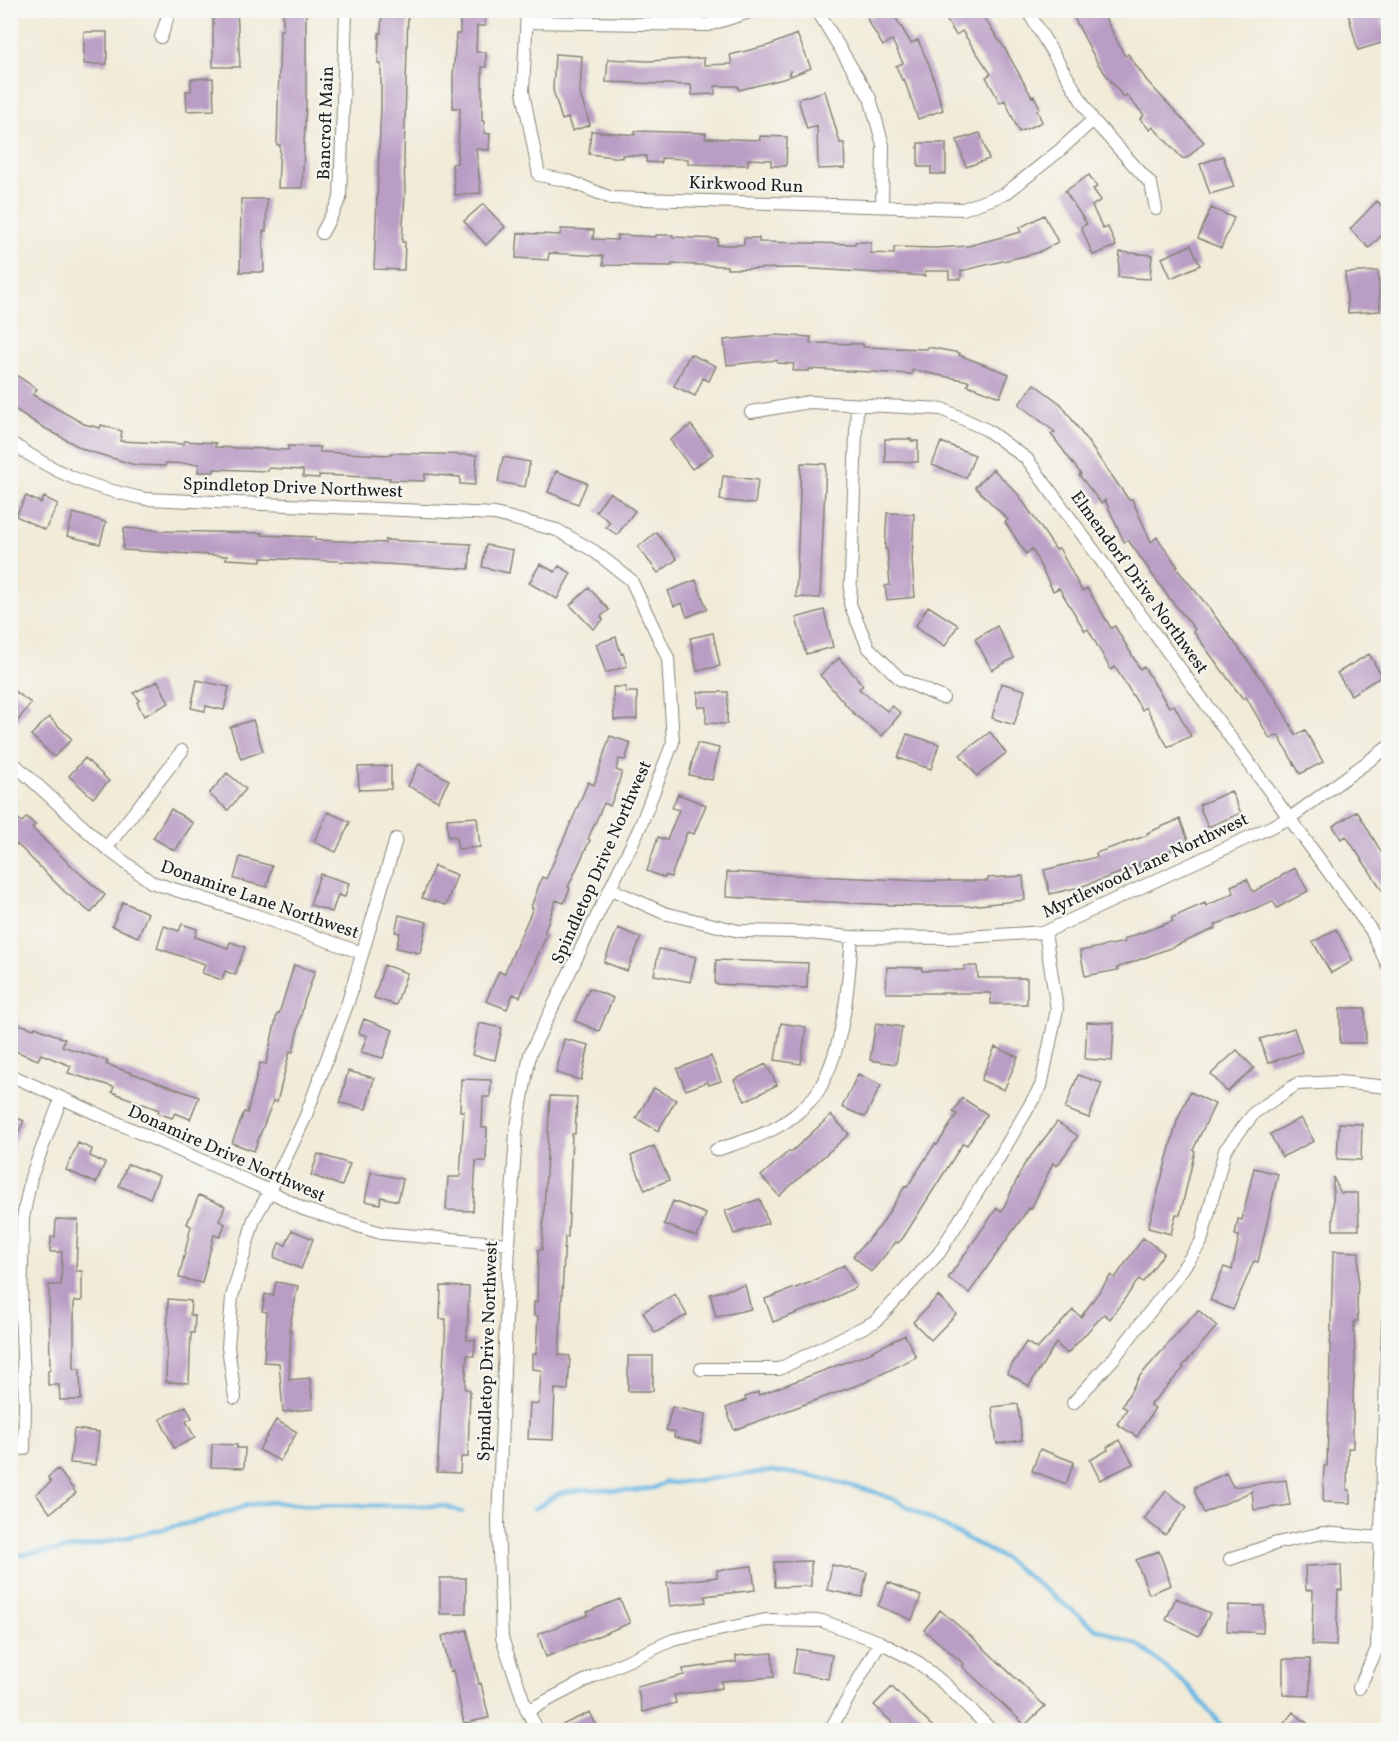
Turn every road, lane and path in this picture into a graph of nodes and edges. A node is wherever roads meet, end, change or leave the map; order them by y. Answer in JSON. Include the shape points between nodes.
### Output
{"nodes":[{"id":1,"x":170,"y":10,"type":"edge"},
{"id":2,"x":346,"y":10,"type":"edge"},
{"id":3,"x":756,"y":10,"type":"edge"},
{"id":4,"x":817,"y":10,"type":"edge"},
{"id":5,"x":1027,"y":10,"type":"edge"},
{"id":6,"x":527,"y":16,"type":"edge"},
{"id":7,"x":161,"y":37,"type":"dead end"},
{"id":8,"x":1093,"y":120,"type":"junction"},
{"id":9,"x":882,"y":206,"type":"junction"},
{"id":10,"x":1156,"y":209,"type":"dead end"},
{"id":11,"x":322,"y":232,"type":"dead end"},
{"id":12,"x":856,"y":405,"type":"junction"},
{"id":13,"x":751,"y":412,"type":"dead end"},
{"id":14,"x":10,"y":442,"type":"edge"},
{"id":15,"x":943,"y":698,"type":"dead end"},
{"id":16,"x":1389,"y":747,"type":"edge"},
{"id":17,"x":182,"y":751,"type":"dead end"},
{"id":18,"x":10,"y":760,"type":"edge"},
{"id":19,"x":1290,"y":818,"type":"junction"},
{"id":20,"x":396,"y":839,"type":"dead end"},
{"id":21,"x":106,"y":848,"type":"junction"},
{"id":22,"x":611,"y":889,"type":"junction"},
{"id":23,"x":1045,"y":932,"type":"junction"},
{"id":24,"x":852,"y":937,"type":"junction"},
{"id":25,"x":363,"y":953,"type":"junction"},
{"id":26,"x":1389,"y":966,"type":"edge"},
{"id":27,"x":10,"y":1075,"type":"edge"},
{"id":28,"x":1389,"y":1087,"type":"edge"},
{"id":29,"x":61,"y":1098,"type":"junction"},
{"id":30,"x":716,"y":1150,"type":"dead end"},
{"id":31,"x":270,"y":1191,"type":"junction"},
{"id":32,"x":509,"y":1244,"type":"junction"},
{"id":33,"x":1389,"y":1321,"type":"edge"},
{"id":34,"x":701,"y":1369,"type":"dead end"},
{"id":35,"x":234,"y":1398,"type":"dead end"},
{"id":36,"x":1073,"y":1403,"type":"dead end"},
{"id":37,"x":24,"y":1449,"type":"dead end"},
{"id":38,"x":1381,"y":1538,"type":"junction"},
{"id":39,"x":1230,"y":1559,"type":"dead end"},
{"id":40,"x":880,"y":1642,"type":"junction"},
{"id":41,"x":1359,"y":1688,"type":"dead end"},
{"id":42,"x":527,"y":1711,"type":"junction"},
{"id":43,"x":538,"y":1731,"type":"edge"},
{"id":44,"x":830,"y":1731,"type":"edge"},
{"id":45,"x":991,"y":1731,"type":"edge"}],
"edges":[{"from":1,"to":7,"type":"street"},
{"from":2,"to":11,"type":"street","name":"Bancroft Main","via":[[340,199]]},
{"from":3,"to":6,"type":"street","via":[[708,25]]},
{"from":4,"to":9,"type":"street","via":[[870,98],[883,144]]},
{"from":5,"to":8,"type":"street"},
{"from":6,"to":9,"type":"street","name":"Kirkwood Run","via":[[523,92],[538,175],[569,181],[611,198]]},
{"from":8,"to":9,"type":"street","name":"Kirkwood Run","via":[[1005,194],[963,209]]},
{"from":8,"to":10,"type":"street","via":[[1152,184]]},
{"from":12,"to":13,"type":"street","name":"Elmendorf Drive Northwest","via":[[809,402]]},
{"from":12,"to":15,"type":"street","via":[[850,604],[868,647],[900,679]]},
{"from":12,"to":19,"type":"street","name":"Elmendorf Drive Northwest","via":[[942,409],[987,430],[1027,459]]},
{"from":14,"to":22,"type":"street","name":"Spindletop Drive Northwest","via":[[44,465],[75,479],[146,499],[495,514],[557,530],[594,551],[631,580],[668,658],[674,742]]},
{"from":16,"to":19,"type":"street","name":"Myrtlewood Lane Northwest"},
{"from":17,"to":21,"type":"street"},
{"from":18,"to":21,"type":"street","name":"Donamire Lane Northwest"},
{"from":19,"to":23,"type":"street","name":"Myrtlewood Lane Northwest"},
{"from":19,"to":26,"type":"street","name":"Elmendorf Drive Northwest","via":[[1371,930]]},
{"from":20,"to":25,"type":"street"},
{"from":21,"to":25,"type":"street","name":"Donamire Lane Northwest","via":[[150,882]]},
{"from":22,"to":24,"type":"street","name":"Myrtlewood Lane Northwest","via":[[664,913],[739,931]]},
{"from":22,"to":32,"type":"street","name":"Spindletop Drive Northwest","via":[[530,1054],[516,1132]]},
{"from":23,"to":24,"type":"street","name":"Myrtlewood Lane Northwest","via":[[951,938]]},
{"from":23,"to":34,"type":"street","via":[[1057,1009],[1041,1086],[939,1253],[876,1321],[779,1369]]},
{"from":24,"to":30,"type":"street","via":[[839,1043],[820,1090],[788,1121]]},
{"from":25,"to":31,"type":"street","via":[[305,1118]]},
{"from":27,"to":29,"type":"street","name":"Donamire Drive Northwest"},
{"from":28,"to":36,"type":"street","via":[[1339,1082],[1298,1084],[1255,1112],[1225,1150],[1201,1242],[1114,1358]]},
{"from":29,"to":31,"type":"street","name":"Donamire Drive Northwest"},
{"from":29,"to":37,"type":"street","via":[[32,1177],[22,1218]]},
{"from":31,"to":32,"type":"street","name":"Donamire Drive Northwest","via":[[303,1209],[381,1233]]},
{"from":31,"to":35,"type":"street","via":[[254,1220],[232,1297],[228,1347]]},
{"from":32,"to":42,"type":"street","name":"Spindletop Drive Northwest","via":[[498,1522],[502,1638]]},
{"from":33,"to":38,"type":"street"},
{"from":38,"to":39,"type":"street","via":[[1323,1533]]},
{"from":38,"to":41,"type":"street","via":[[1377,1649]]},
{"from":40,"to":42,"type":"street","via":[[822,1620],[765,1620],[672,1640]]},
{"from":40,"to":44,"type":"street"},
{"from":40,"to":45,"type":"street","via":[[919,1663]]},
{"from":42,"to":43,"type":"street","name":"Spindletop Drive Northwest"}]}
